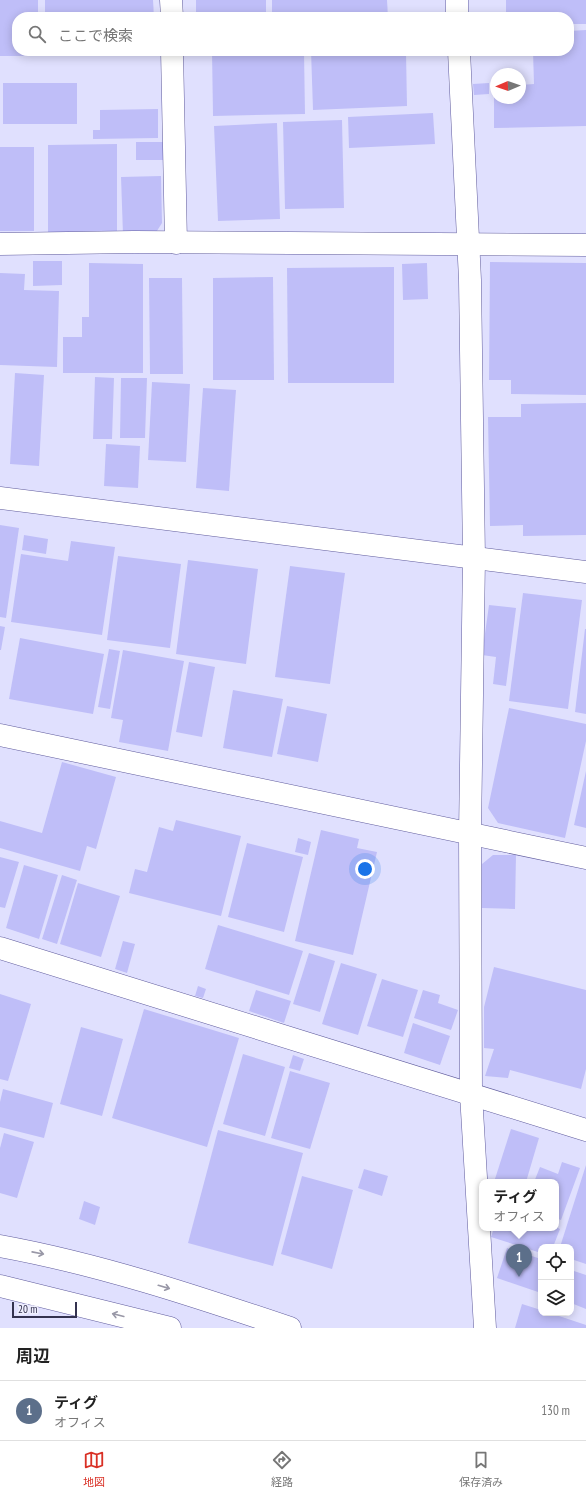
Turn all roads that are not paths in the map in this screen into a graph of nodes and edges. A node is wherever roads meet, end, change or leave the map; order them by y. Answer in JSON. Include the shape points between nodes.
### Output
{"nodes":[{"id":1,"x":171,"y":0,"type":"edge"},
{"id":2,"x":457,"y":0,"type":"edge"},
{"id":3,"x":172,"y":12,"type":"edge"},
{"id":4,"x":457,"y":12,"type":"edge"},
{"id":5,"x":172,"y":56,"type":"edge"},
{"id":6,"x":459,"y":56,"type":"edge"},
{"id":7,"x":176,"y":243,"type":"junction"},
{"id":8,"x":0,"y":244,"type":"edge"},
{"id":9,"x":467,"y":244,"type":"junction"},
{"id":10,"x":586,"y":245,"type":"edge"},
{"id":11,"x":0,"y":498,"type":"edge"},
{"id":12,"x":474,"y":558,"type":"junction"},
{"id":13,"x":586,"y":572,"type":"edge"},
{"id":14,"x":0,"y":735,"type":"edge"},
{"id":15,"x":470,"y":833,"type":"junction"},
{"id":16,"x":586,"y":858,"type":"edge"},
{"id":17,"x":0,"y":948,"type":"edge"},
{"id":18,"x":471,"y":1094,"type":"junction"},
{"id":19,"x":586,"y":1130,"type":"edge"},
{"id":20,"x":479,"y":1228,"type":"edge"},
{"id":21,"x":479,"y":1231,"type":"edge"},
{"id":22,"x":0,"y":1246,"type":"edge"},
{"id":23,"x":0,"y":1286,"type":"edge"},
{"id":24,"x":170,"y":1328,"type":"edge"},
{"id":25,"x":290,"y":1328,"type":"edge"},
{"id":26,"x":485,"y":1328,"type":"edge"}],
"edges":[{"from":1,"to":3,"type":"street"},
{"from":2,"to":4,"type":"street"},
{"from":5,"to":7,"type":"street"},
{"from":6,"to":9,"type":"street"},
{"from":7,"to":8,"type":"street"},
{"from":7,"to":9,"type":"street"},
{"from":9,"to":10,"type":"street"},
{"from":9,"to":12,"type":"street","via":[[470,280]]},
{"from":11,"to":12,"type":"street"},
{"from":12,"to":13,"type":"street"},
{"from":12,"to":15,"type":"street"},
{"from":14,"to":15,"type":"street"},
{"from":15,"to":16,"type":"street"},
{"from":15,"to":18,"type":"street"},
{"from":17,"to":18,"type":"street"},
{"from":18,"to":19,"type":"street"},
{"from":18,"to":20,"type":"street"},
{"from":21,"to":26,"type":"street"},
{"from":22,"to":25,"type":"street","one_way":true,"via":[[43,1254],[200,1298]]},
{"from":24,"to":23,"type":"street","one_way":true}]}
